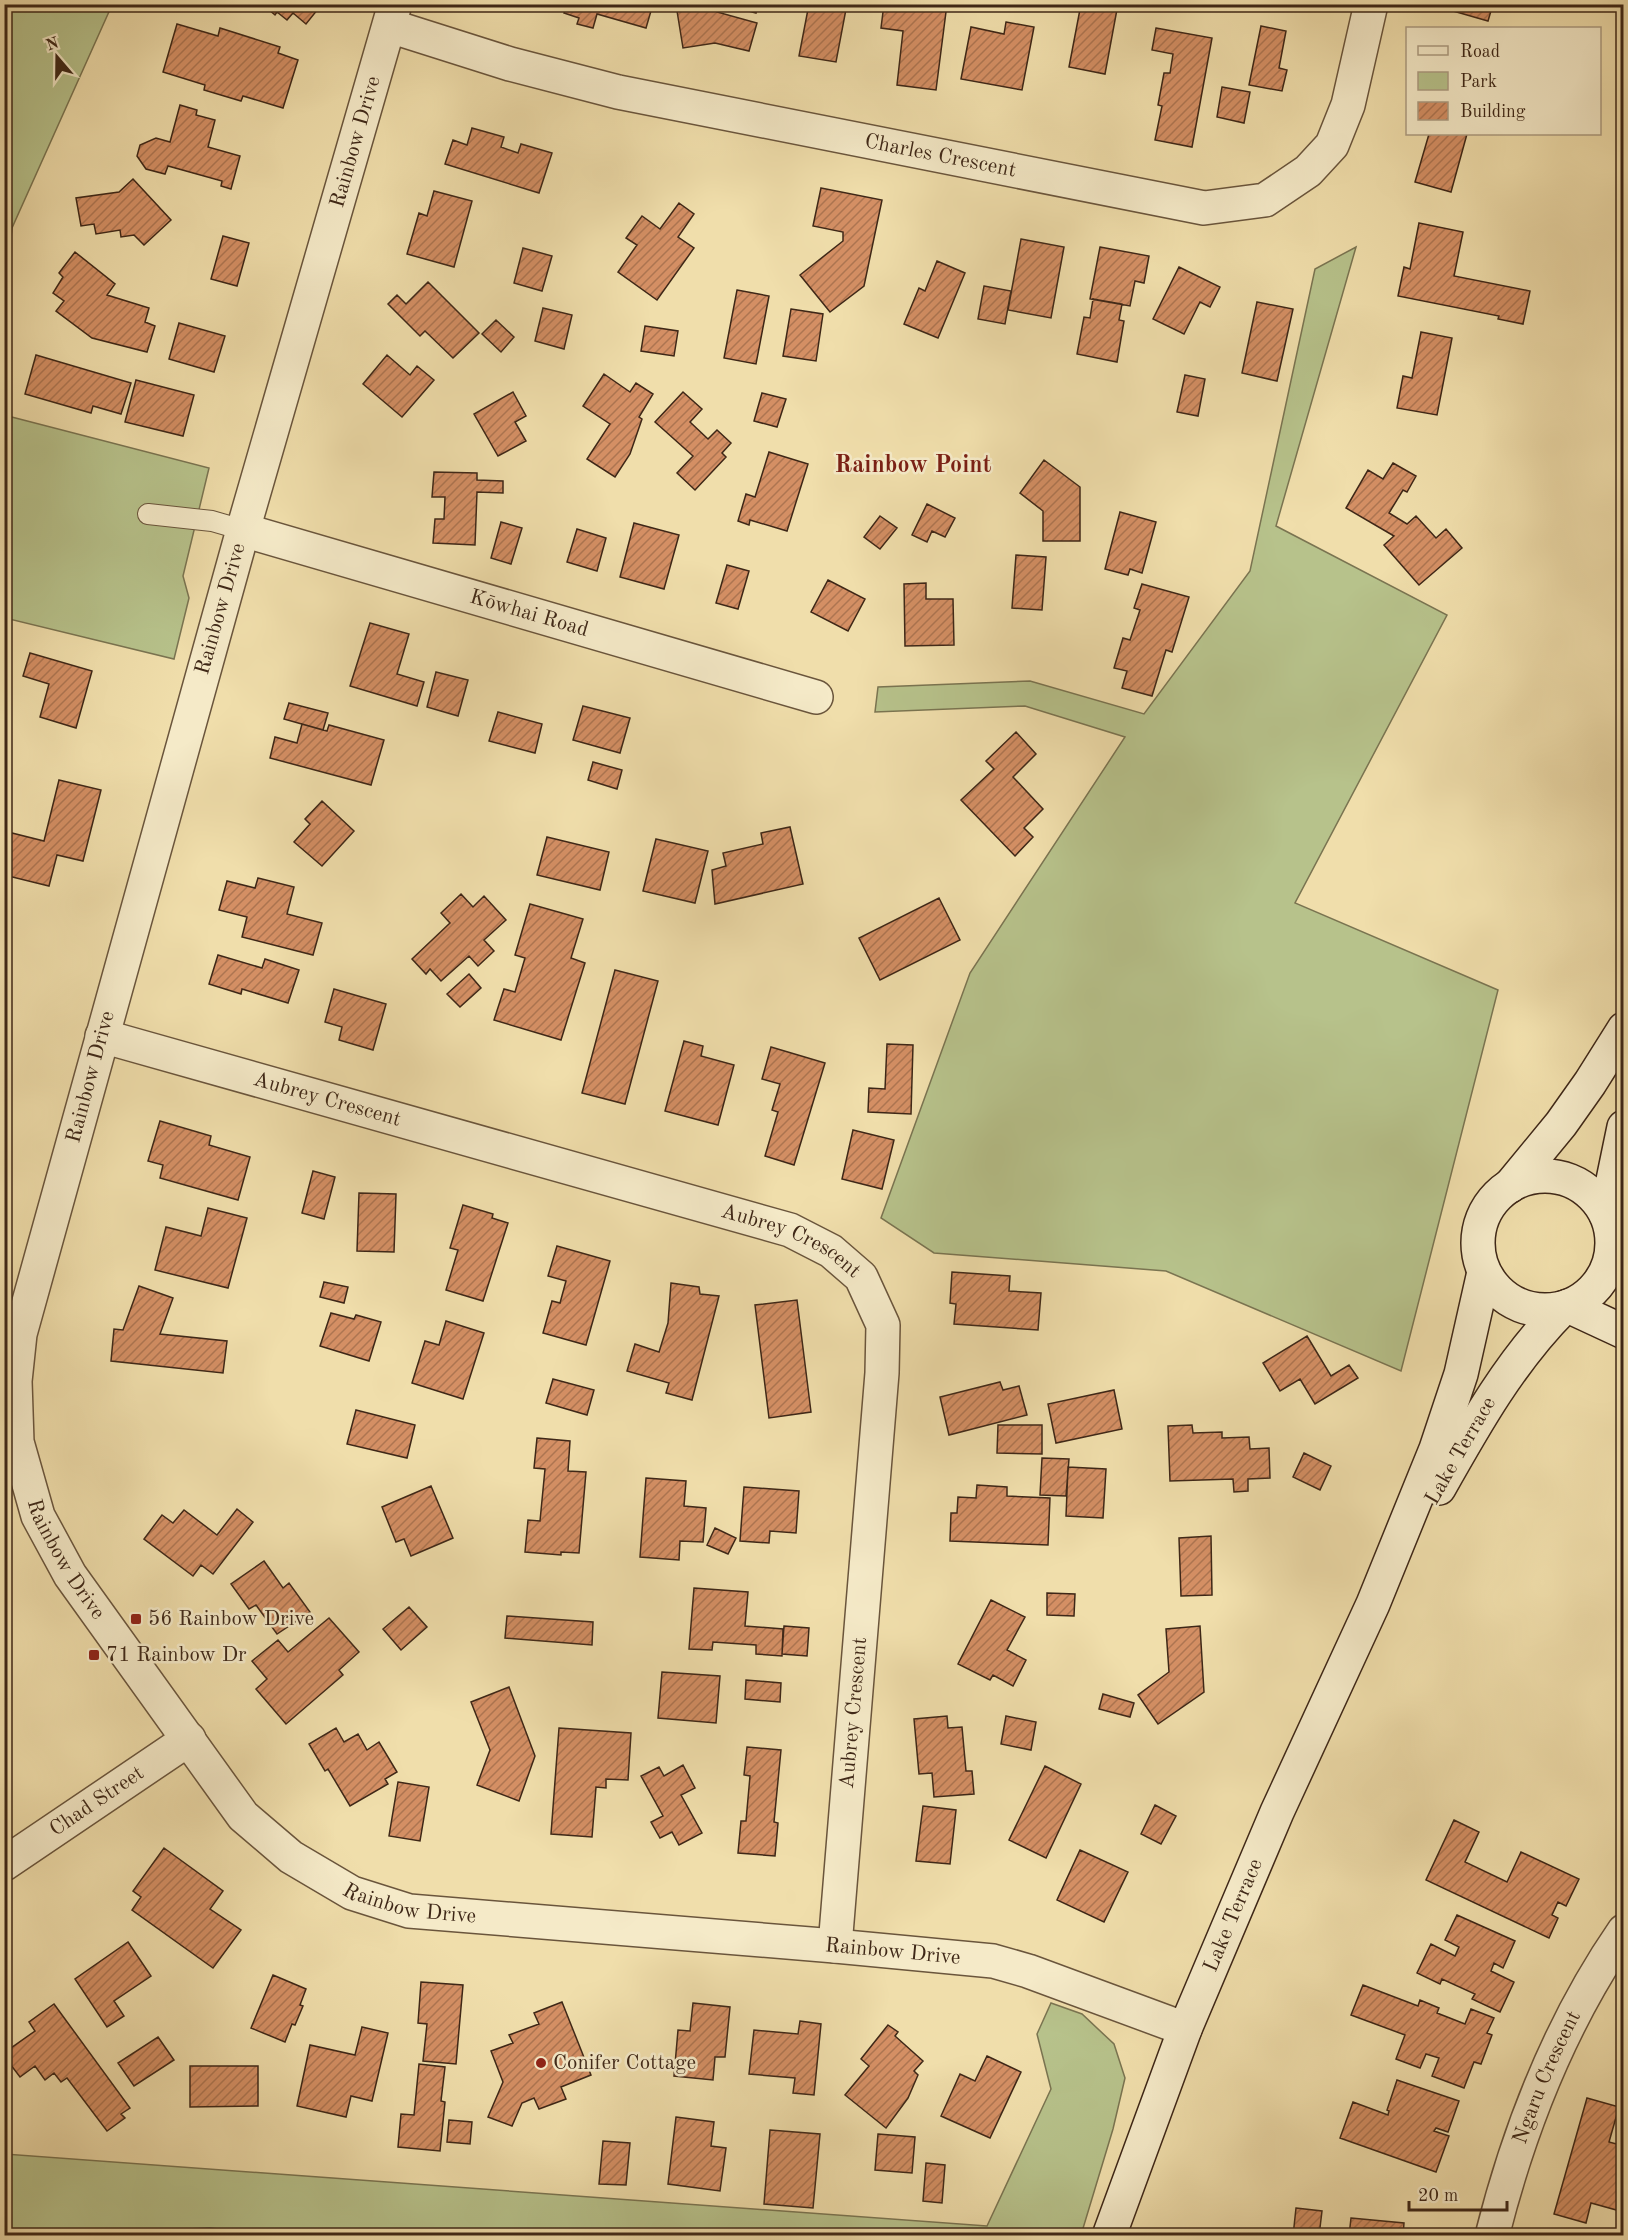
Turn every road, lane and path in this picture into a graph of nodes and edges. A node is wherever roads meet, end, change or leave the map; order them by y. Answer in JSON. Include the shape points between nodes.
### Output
{"nodes":[{"id":1,"x":1371,"y":4,"type":"edge"},
{"id":2,"x":392,"y":15,"type":"edge"},
{"id":3,"x":148,"y":513,"type":"dead end"},
{"id":4,"x":243,"y":530,"type":"junction"},
{"id":5,"x":816,"y":697,"type":"dead end"},
{"id":6,"x":1623,"y":1029,"type":"edge"},
{"id":7,"x":102,"y":1036,"type":"junction"},
{"id":8,"x":1623,"y":1127,"type":"edge"},
{"id":9,"x":1510,"y":1186,"type":"junction"},
{"id":10,"x":1614,"y":1237,"type":"edge"},
{"id":11,"x":1484,"y":1272,"type":"junction"},
{"id":12,"x":1566,"y":1307,"type":"junction"},
{"id":13,"x":1623,"y":1332,"type":"edge"},
{"id":14,"x":1373,"y":1604,"type":"junction"},
{"id":15,"x":189,"y":1739,"type":"junction"},
{"id":16,"x":4,"y":1864,"type":"edge"},
{"id":17,"x":1623,"y":1930,"type":"edge"},
{"id":18,"x":835,"y":1946,"type":"junction"},
{"id":19,"x":1185,"y":2029,"type":"junction"},
{"id":20,"x":1109,"y":2235,"type":"edge"},
{"id":21,"x":1492,"y":2235,"type":"edge"}],
"edges":[{"from":1,"to":2,"type":"street","name":"Charles Crescent","via":[[1348,105],[1332,145],[1308,171],[1265,200],[1204,208],[618,92],[510,64]]},
{"from":2,"to":4,"type":"street","name":"Rainbow Drive"},
{"from":3,"to":4,"type":"lane","via":[[212,521]]},
{"from":4,"to":5,"type":"street","name":"Kōwhai Road"},
{"from":4,"to":7,"type":"street","name":"Rainbow Drive"},
{"from":6,"to":9,"type":"street","via":[[1561,1124]]},
{"from":7,"to":15,"type":"street","name":"Rainbow Drive","via":[[20,1334],[15,1381],[17,1442],[38,1516],[70,1575]]},
{"from":7,"to":18,"type":"street","name":"Aubrey Crescent","via":[[790,1230],[831,1251],[861,1277],[883,1325],[882,1372]]},
{"from":8,"to":10,"type":"street"},
{"from":9,"to":10,"type":"street","via":[[1538,1176],[1571,1180],[1595,1197]]},
{"from":9,"to":11,"type":"street","via":[[1493,1200],[1482,1218],[1478,1251]]},
{"from":10,"to":12,"type":"street","via":[[1610,1264],[1602,1281],[1585,1297]]},
{"from":11,"to":12,"type":"street","via":[[1496,1290],[1523,1307]]},
{"from":11,"to":14,"type":"street","name":"Lake Terrace","via":[[1448,1414]]},
{"from":12,"to":13,"type":"street"},
{"from":12,"to":14,"type":"street","name":"Lake Terrace","via":[[1541,1329],[1511,1368]]},
{"from":14,"to":19,"type":"street","name":"Lake Terrace","via":[[1277,1812]]},
{"from":15,"to":16,"type":"street","name":"Chad Street"},
{"from":15,"to":18,"type":"street","name":"Rainbow Drive","via":[[243,1816],[291,1857],[352,1893],[409,1911]]},
{"from":17,"to":21,"type":"street","name":"Ngaru Crescent","via":[[1593,1977],[1550,2067],[1527,2122]]},
{"from":18,"to":19,"type":"street","name":"Rainbow Drive","via":[[993,1961]]},
{"from":19,"to":20,"type":"street","name":"Lake Terrace"}]}
